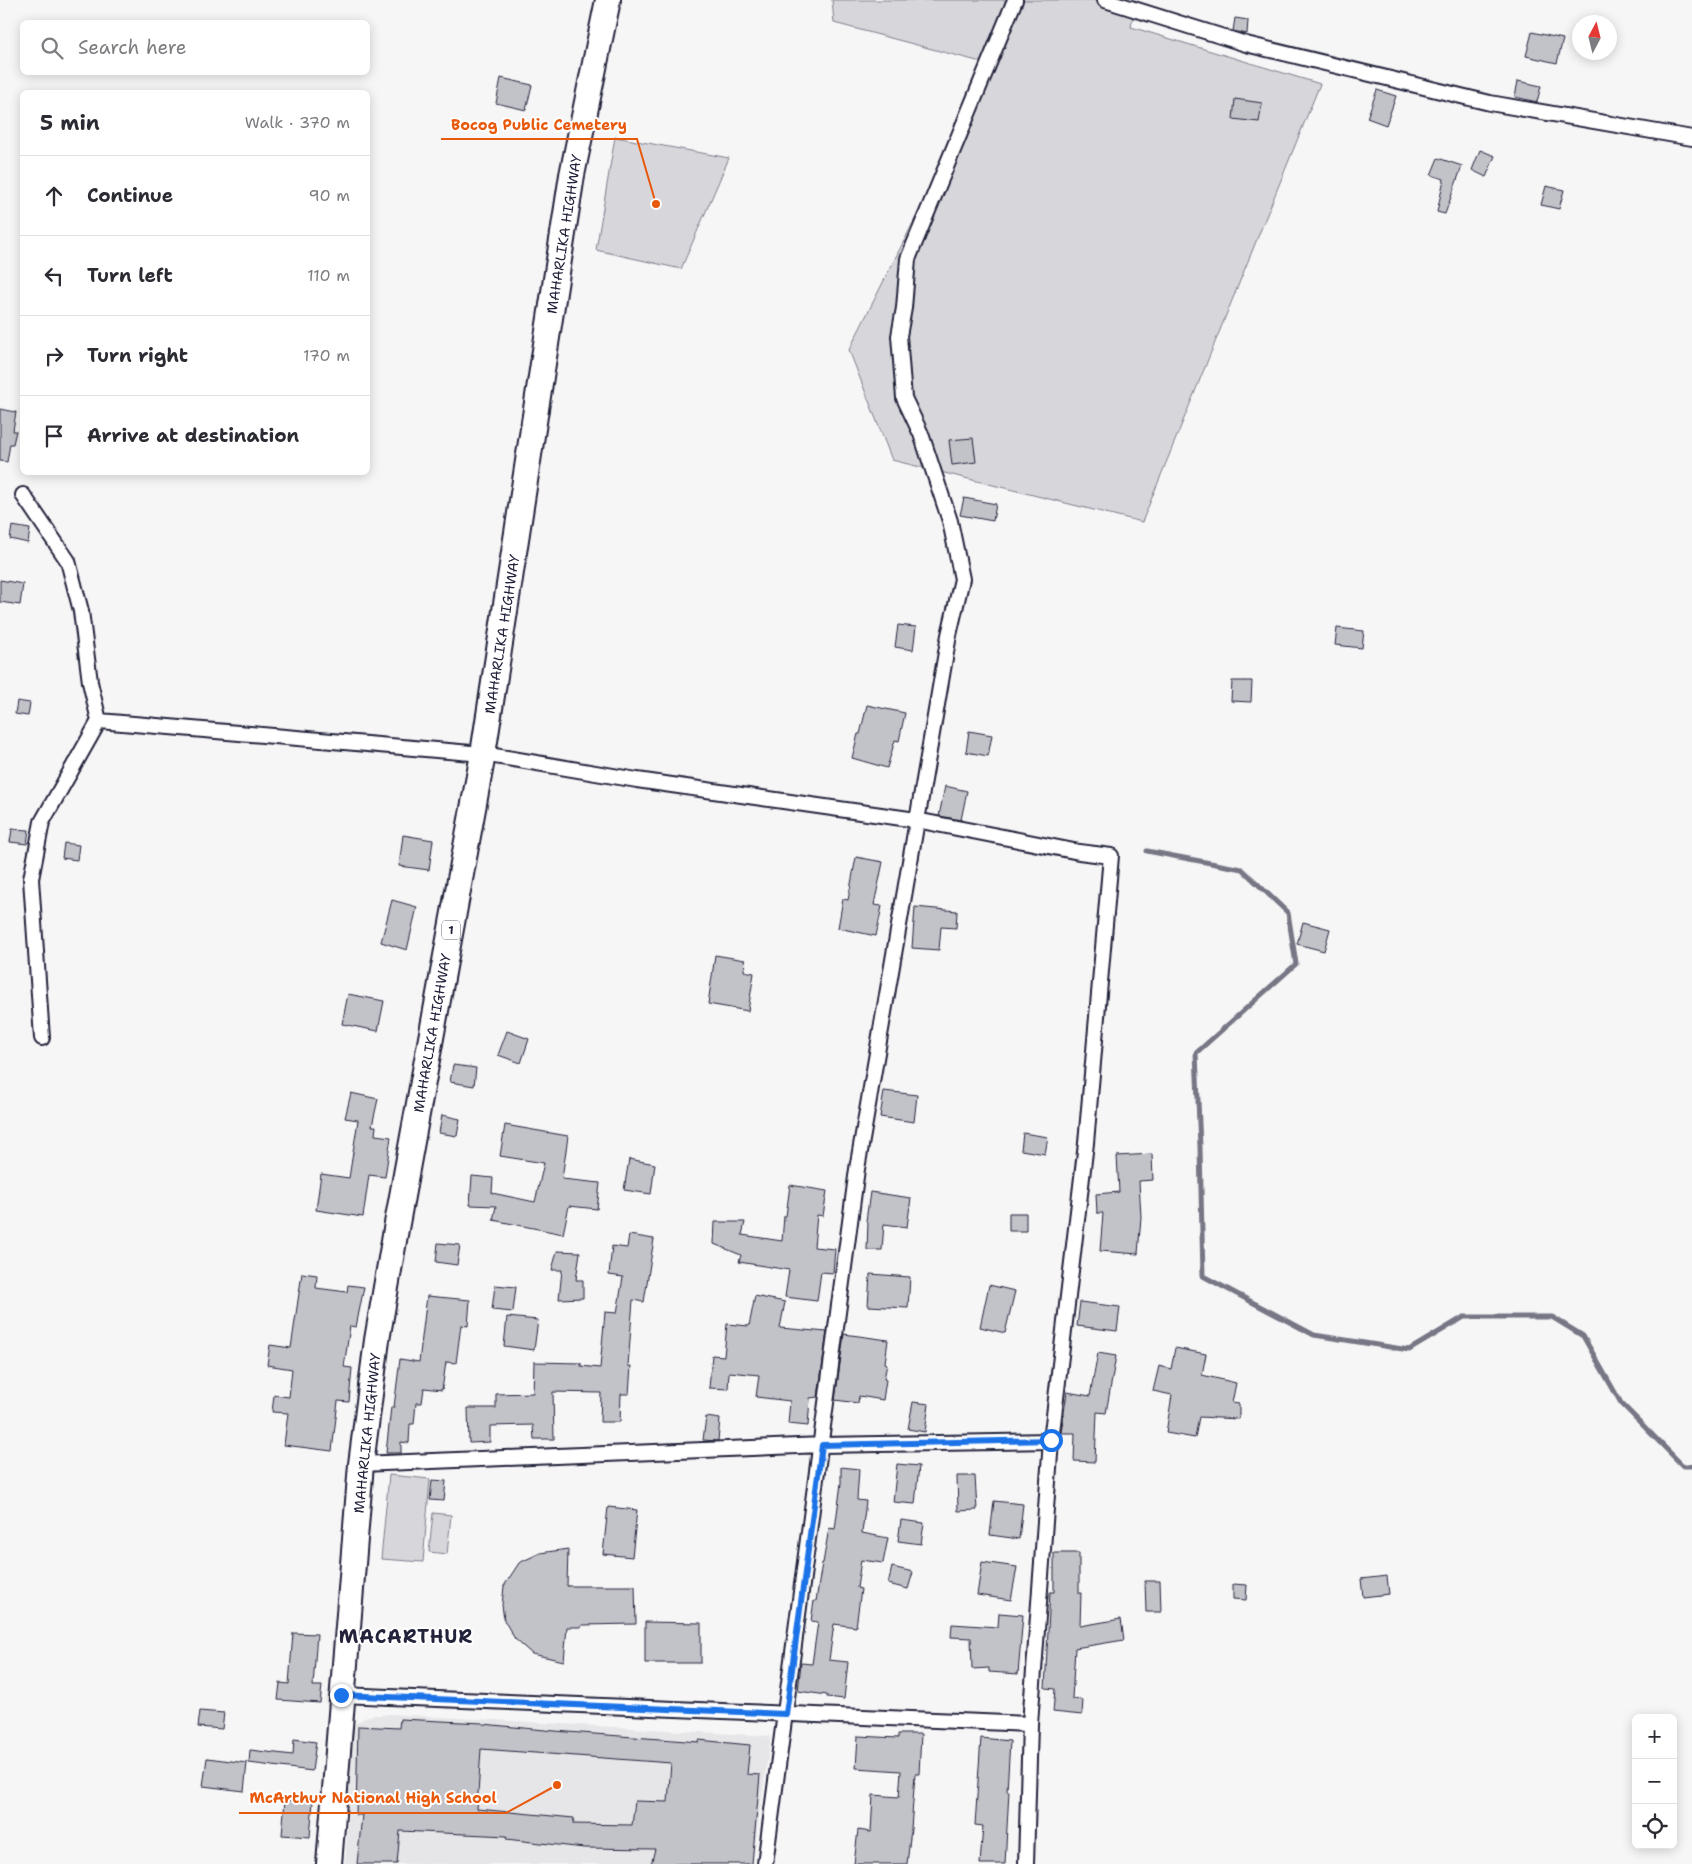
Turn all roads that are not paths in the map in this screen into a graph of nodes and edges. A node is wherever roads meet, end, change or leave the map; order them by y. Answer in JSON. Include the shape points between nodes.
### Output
{"nodes":[{"id":1,"x":608,"y":0,"type":"edge"},
{"id":2,"x":1015,"y":0,"type":"edge"},
{"id":3,"x":1105,"y":0,"type":"edge"},
{"id":4,"x":1692,"y":138,"type":"edge"},
{"id":5,"x":23,"y":495,"type":"dead end"},
{"id":6,"x":99,"y":721,"type":"junction"},
{"id":7,"x":483,"y":754,"type":"junction"},
{"id":8,"x":916,"y":820,"type":"junction"},
{"id":9,"x":42,"y":1038,"type":"dead end"},
{"id":10,"x":1051,"y":1440,"type":"junction"},
{"id":11,"x":822,"y":1445,"type":"junction"},
{"id":12,"x":361,"y":1464,"type":"junction"},
{"id":13,"x":341,"y":1695,"type":"junction"},
{"id":14,"x":786,"y":1714,"type":"junction"},
{"id":15,"x":1030,"y":1724,"type":"junction"},
{"id":16,"x":329,"y":1864,"type":"edge"},
{"id":17,"x":765,"y":1864,"type":"edge"},
{"id":18,"x":1026,"y":1864,"type":"edge"}],
"edges":[{"from":1,"to":7,"type":"highway","name":"MAHARLIKA HIGHWAY","number":"1","via":[[572,175]]},
{"from":2,"to":8,"type":"street","via":[[908,259],[899,336],[904,398],[921,434],[942,496],[962,579],[948,635]]},
{"from":3,"to":4,"type":"street","via":[[1246,44],[1490,103]]},
{"from":5,"to":6,"type":"street","via":[[68,561],[81,611],[90,682]]},
{"from":6,"to":7,"type":"street"},
{"from":6,"to":9,"type":"street","via":[[42,822],[31,879]]},
{"from":7,"to":8,"type":"street"},
{"from":7,"to":12,"type":"highway","name":"MAHARLIKA HIGHWAY","number":"1","via":[[394,1238]]},
{"from":8,"to":10,"type":"street","via":[[1112,856],[1086,1143]]},
{"from":8,"to":11,"type":"street","via":[[857,1169]]},
{"from":10,"to":11,"type":"street"},
{"from":10,"to":15,"type":"street"},
{"from":11,"to":12,"type":"street"},
{"from":11,"to":14,"type":"street"},
{"from":12,"to":13,"type":"highway","name":"MAHARLIKA HIGHWAY","number":"1"},
{"from":13,"to":14,"type":"street"},
{"from":13,"to":16,"type":"highway","name":"MAHARLIKA HIGHWAY","number":"1"},
{"from":14,"to":15,"type":"street"},
{"from":14,"to":17,"type":"street"},
{"from":15,"to":18,"type":"street"}]}
